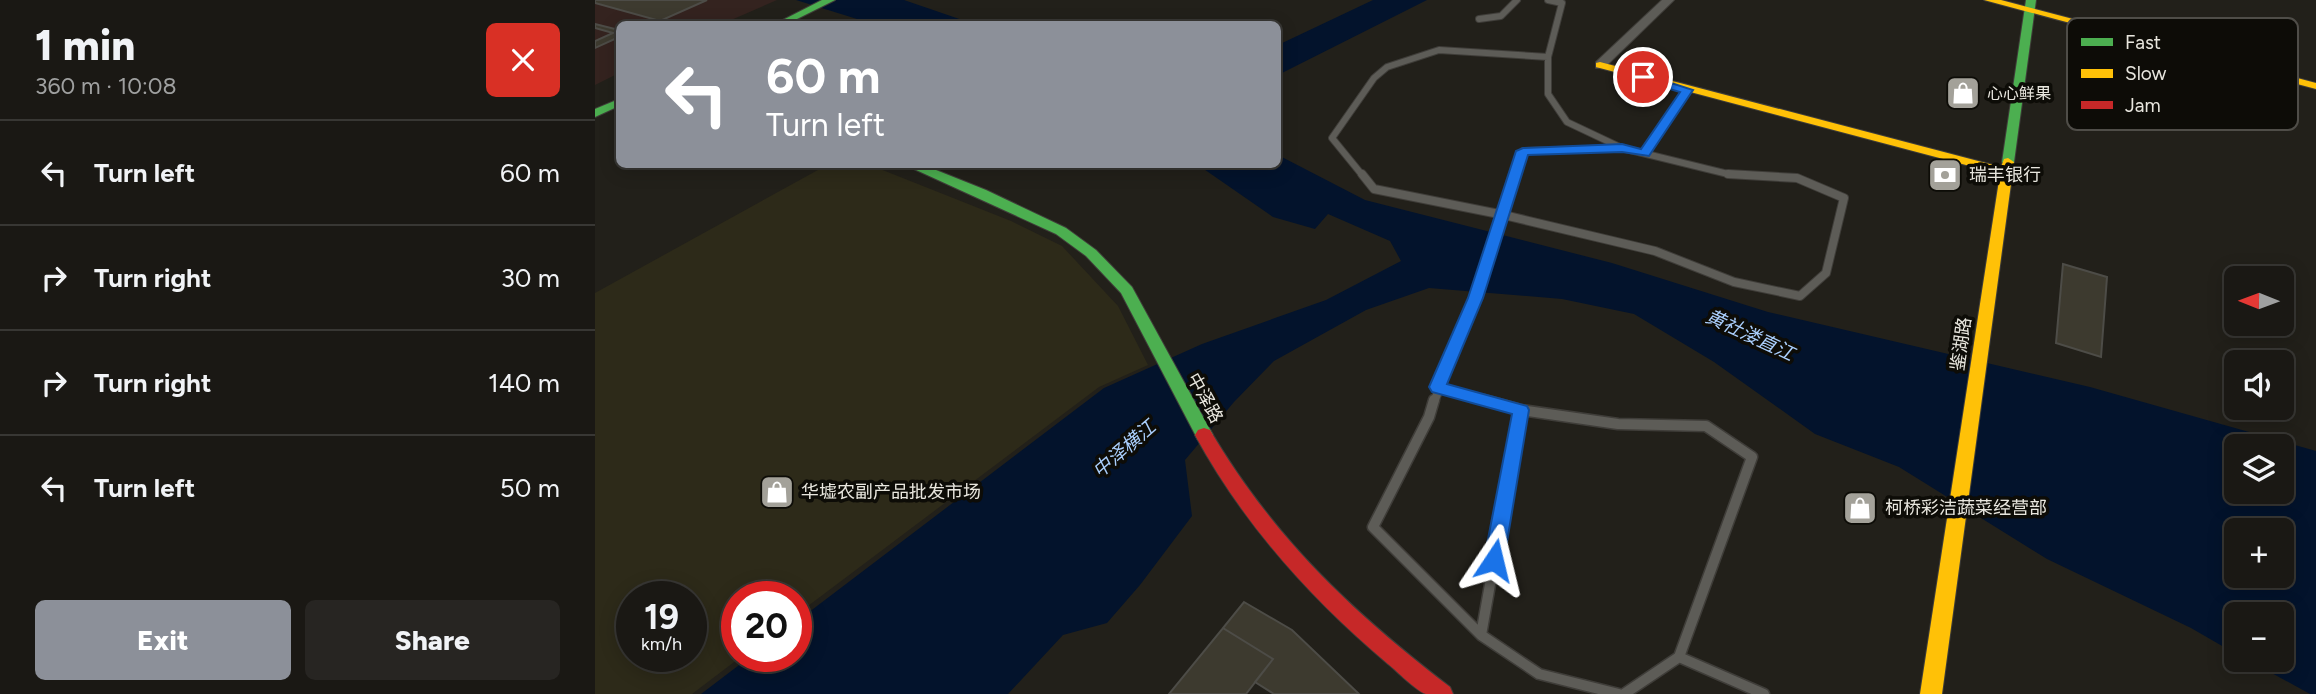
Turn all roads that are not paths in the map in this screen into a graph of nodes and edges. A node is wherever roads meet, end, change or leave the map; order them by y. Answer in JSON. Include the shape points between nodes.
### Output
{"nodes":[{"id":1,"x":830,"y":0,"type":"edge"},
{"id":2,"x":1517,"y":0,"type":"edge"},
{"id":3,"x":1548,"y":0,"type":"edge"},
{"id":4,"x":1668,"y":0,"type":"edge"},
{"id":5,"x":1989,"y":0,"type":"edge"},
{"id":6,"x":2030,"y":4,"type":"edge"},
{"id":7,"x":2079,"y":18,"type":"edge"},
{"id":8,"x":1479,"y":19,"type":"dead end"},
{"id":9,"x":787,"y":21,"type":"edge"},
{"id":10,"x":1548,"y":57,"type":"junction"},
{"id":11,"x":1600,"y":65,"type":"joint"},
{"id":12,"x":2298,"y":81,"type":"edge"},
{"id":13,"x":2316,"y":86,"type":"edge"},
{"id":14,"x":1687,"y":90,"type":"junction"},
{"id":15,"x":616,"y":103,"type":"edge"},
{"id":16,"x":595,"y":113,"type":"edge"},
{"id":17,"x":1622,"y":148,"type":"junction"},
{"id":18,"x":1645,"y":153,"type":"junction"},
{"id":19,"x":919,"y":168,"type":"edge"},
{"id":20,"x":2006,"y":172,"type":"junction"},
{"id":21,"x":1504,"y":215,"type":"junction"},
{"id":22,"x":1437,"y":387,"type":"junction"},
{"id":23,"x":1521,"y":410,"type":"junction"},
{"id":24,"x":1481,"y":635,"type":"junction"},
{"id":25,"x":1679,"y":657,"type":"junction"},
{"id":26,"x":1443,"y":694,"type":"edge"},
{"id":27,"x":1622,"y":694,"type":"edge"},
{"id":28,"x":1764,"y":694,"type":"edge"},
{"id":29,"x":1931,"y":694,"type":"edge"}],
"edges":[{"from":1,"to":9,"type":"street"},
{"from":2,"to":8,"type":"lane","via":[[1500,19]]},
{"from":3,"to":10,"type":"lane","via":[[1562,3]]},
{"from":4,"to":11,"type":"street"},
{"from":5,"to":6,"type":"street"},
{"from":6,"to":7,"type":"street"},
{"from":6,"to":20,"type":"street","name":"鉴湖路"},
{"from":10,"to":17,"type":"lane","via":[[1548,94],[1567,122]]},
{"from":10,"to":21,"type":"lane","via":[[1439,50],[1387,67],[1374,78],[1332,138],[1374,189]]},
{"from":11,"to":14,"type":"street"},
{"from":12,"to":13,"type":"street"},
{"from":14,"to":18,"type":"lane"},
{"from":14,"to":20,"type":"street"},
{"from":15,"to":16,"type":"street"},
{"from":17,"to":18,"type":"lane"},
{"from":17,"to":21,"type":"lane","via":[[1523,151]]},
{"from":18,"to":21,"type":"lane","via":[[1728,174],[1797,178],[1844,198],[1826,274],[1800,296],[1734,282],[1655,251]]},
{"from":19,"to":26,"type":"street","name":"中泽路","via":[[1049,226],[1091,253],[1127,290],[1210,447],[1273,540],[1385,651]]},
{"from":20,"to":29,"type":"street","name":"鉴湖路"},
{"from":21,"to":22,"type":"lane"},
{"from":22,"to":23,"type":"lane"},
{"from":22,"to":24,"type":"lane","via":[[1429,417],[1373,527]]},
{"from":23,"to":24,"type":"lane"},
{"from":23,"to":25,"type":"lane","via":[[1618,424],[1706,426],[1752,457]]},
{"from":24,"to":27,"type":"lane","via":[[1539,674]]},
{"from":25,"to":27,"type":"lane"},
{"from":25,"to":28,"type":"lane"}]}
